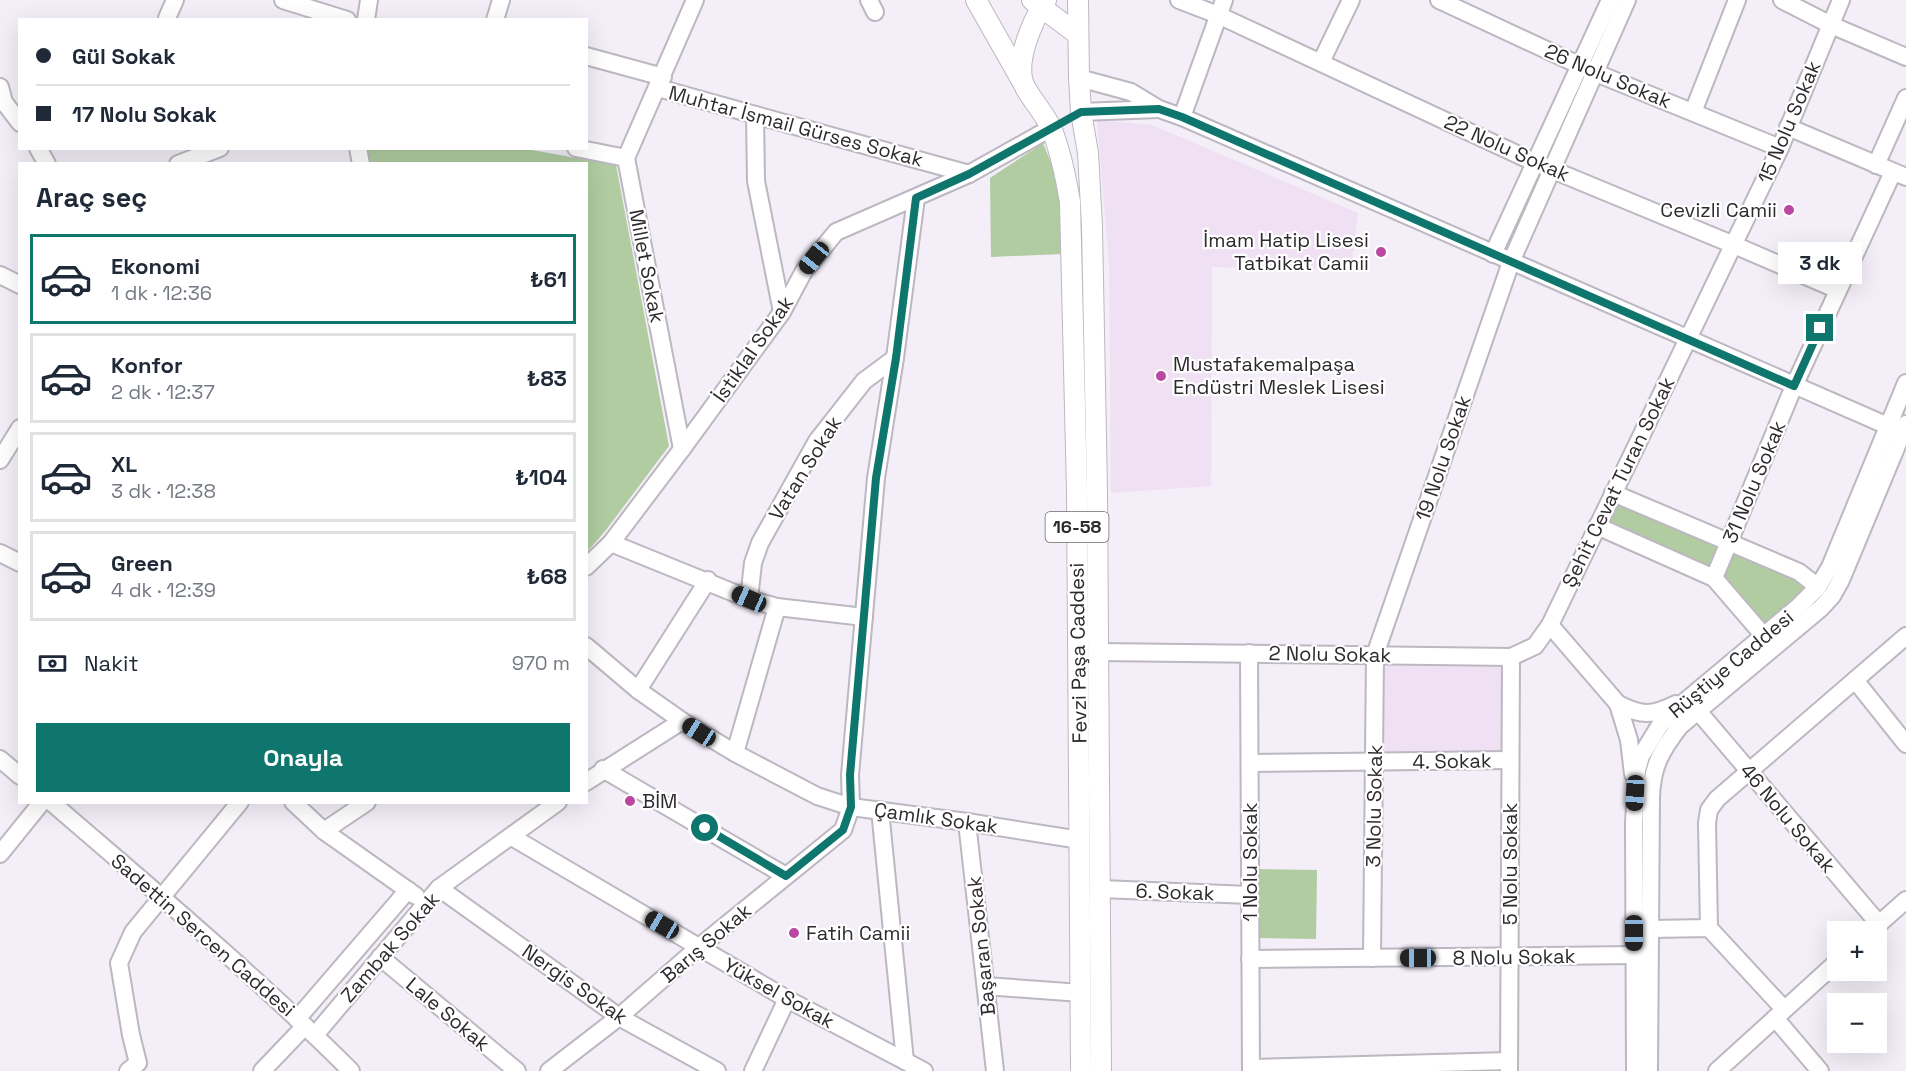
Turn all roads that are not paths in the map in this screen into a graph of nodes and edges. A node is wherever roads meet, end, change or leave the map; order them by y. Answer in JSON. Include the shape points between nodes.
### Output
{"nodes":[{"id":1,"x":175,"y":0,"type":"edge"},
{"id":2,"x":283,"y":0,"type":"edge"},
{"id":3,"x":369,"y":0,"type":"edge"},
{"id":4,"x":501,"y":0,"type":"edge"},
{"id":5,"x":695,"y":0,"type":"edge"},
{"id":6,"x":976,"y":0,"type":"edge"},
{"id":7,"x":1078,"y":0,"type":"edge"},
{"id":8,"x":1179,"y":0,"type":"edge"},
{"id":9,"x":1351,"y":0,"type":"edge"},
{"id":10,"x":1439,"y":0,"type":"edge"},
{"id":11,"x":1610,"y":0,"type":"edge"},
{"id":12,"x":1627,"y":0,"type":"edge"},
{"id":13,"x":1737,"y":0,"type":"edge"},
{"id":14,"x":1782,"y":0,"type":"edge"},
{"id":15,"x":1841,"y":0,"type":"edge"},
{"id":16,"x":1040,"y":2,"type":"edge"},
{"id":17,"x":1221,"y":7,"type":"edge"},
{"id":18,"x":166,"y":18,"type":"dead end"},
{"id":19,"x":341,"y":18,"type":"edge"},
{"id":20,"x":366,"y":18,"type":"edge"},
{"id":21,"x":496,"y":18,"type":"edge"},
{"id":22,"x":1831,"y":25,"type":"junction"},
{"id":23,"x":1077,"y":34,"type":"junction"},
{"id":24,"x":588,"y":57,"type":"edge"},
{"id":25,"x":1906,"y":57,"type":"edge"},
{"id":26,"x":1321,"y":62,"type":"junction"},
{"id":27,"x":1589,"y":69,"type":"junction"},
{"id":28,"x":1078,"y":78,"type":"junction"},
{"id":29,"x":660,"y":82,"type":"junction"},
{"id":30,"x":1023,"y":84,"type":"junction"},
{"id":31,"x":0,"y":87,"type":"edge"},
{"id":32,"x":1906,"y":98,"type":"edge"},
{"id":33,"x":1159,"y":109,"type":"junction"},
{"id":34,"x":1081,"y":112,"type":"junction"},
{"id":35,"x":1693,"y":112,"type":"junction"},
{"id":36,"x":755,"y":115,"type":"junction"},
{"id":37,"x":1182,"y":117,"type":"junction"},
{"id":38,"x":18,"y":120,"type":"edge"},
{"id":39,"x":1788,"y":127,"type":"junction"},
{"id":40,"x":1051,"y":128,"type":"junction"},
{"id":41,"x":1780,"y":148,"type":"junction"},
{"id":42,"x":215,"y":150,"type":"edge"},
{"id":43,"x":586,"y":150,"type":"edge"},
{"id":44,"x":626,"y":158,"type":"junction"},
{"id":45,"x":183,"y":162,"type":"edge"},
{"id":46,"x":1876,"y":165,"type":"junction"},
{"id":47,"x":1543,"y":166,"type":"junction"},
{"id":48,"x":969,"y":174,"type":"junction"},
{"id":49,"x":1900,"y":174,"type":"edge"},
{"id":50,"x":916,"y":198,"type":"junction"},
{"id":51,"x":1734,"y":245,"type":"junction"},
{"id":52,"x":1494,"y":254,"type":"junction"},
{"id":53,"x":1511,"y":262,"type":"junction"},
{"id":54,"x":0,"y":275,"type":"edge"},
{"id":55,"x":18,"y":284,"type":"edge"},
{"id":56,"x":1838,"y":290,"type":"junction"},
{"id":57,"x":782,"y":312,"type":"junction"},
{"id":58,"x":1686,"y":339,"type":"junction"},
{"id":59,"x":896,"y":358,"type":"junction"},
{"id":60,"x":1906,"y":383,"type":"edge"},
{"id":61,"x":1794,"y":386,"type":"junction"},
{"id":62,"x":1901,"y":429,"type":"edge"},
{"id":63,"x":18,"y":431,"type":"edge"},
{"id":64,"x":682,"y":449,"type":"junction"},
{"id":65,"x":0,"y":460,"type":"edge"},
{"id":66,"x":1613,"y":493,"type":"junction"},
{"id":67,"x":1597,"y":526,"type":"junction"},
{"id":68,"x":1729,"y":542,"type":"junction"},
{"id":69,"x":611,"y":543,"type":"junction"},
{"id":70,"x":0,"y":553,"type":"edge"},
{"id":71,"x":18,"y":562,"type":"edge"},
{"id":72,"x":588,"y":565,"type":"edge"},
{"id":73,"x":1714,"y":578,"type":"junction"},
{"id":74,"x":708,"y":580,"type":"junction"},
{"id":75,"x":1818,"y":587,"type":"junction"},
{"id":76,"x":749,"y":599,"type":"junction"},
{"id":77,"x":777,"y":607,"type":"junction"},
{"id":78,"x":864,"y":617,"type":"junction"},
{"id":79,"x":1550,"y":625,"type":"junction"},
{"id":80,"x":1764,"y":636,"type":"junction"},
{"id":81,"x":1906,"y":636,"type":"edge"},
{"id":82,"x":1097,"y":652,"type":"junction"},
{"id":83,"x":590,"y":653,"type":"edge"},
{"id":84,"x":1249,"y":653,"type":"junction"},
{"id":85,"x":1375,"y":655,"type":"junction"},
{"id":86,"x":1511,"y":657,"type":"junction"},
{"id":87,"x":1855,"y":680,"type":"junction"},
{"id":88,"x":638,"y":690,"type":"junction"},
{"id":89,"x":1694,"y":694,"type":"junction"},
{"id":90,"x":1618,"y":704,"type":"junction"},
{"id":91,"x":1698,"y":711,"type":"junction"},
{"id":92,"x":682,"y":721,"type":"junction"},
{"id":93,"x":1906,"y":744,"type":"edge"},
{"id":94,"x":735,"y":753,"type":"junction"},
{"id":95,"x":0,"y":759,"type":"edge"},
{"id":96,"x":1510,"y":760,"type":"junction"},
{"id":97,"x":1374,"y":762,"type":"junction"},
{"id":98,"x":1250,"y":763,"type":"junction"},
{"id":99,"x":603,"y":769,"type":"junction"},
{"id":100,"x":1748,"y":771,"type":"junction"},
{"id":101,"x":18,"y":774,"type":"edge"},
{"id":102,"x":588,"y":780,"type":"edge"},
{"id":103,"x":1635,"y":793,"type":"junction"},
{"id":104,"x":40,"y":804,"type":"edge"},
{"id":105,"x":53,"y":804,"type":"edge"},
{"id":106,"x":238,"y":804,"type":"edge"},
{"id":107,"x":295,"y":804,"type":"edge"},
{"id":108,"x":364,"y":804,"type":"edge"},
{"id":109,"x":555,"y":804,"type":"edge"},
{"id":110,"x":851,"y":807,"type":"junction"},
{"id":111,"x":880,"y":810,"type":"junction"},
{"id":112,"x":967,"y":822,"type":"junction"},
{"id":113,"x":324,"y":831,"type":"junction"},
{"id":114,"x":512,"y":837,"type":"junction"},
{"id":115,"x":1080,"y":840,"type":"junction"},
{"id":116,"x":0,"y":854,"type":"edge"},
{"id":117,"x":786,"y":876,"type":"junction"},
{"id":118,"x":439,"y":888,"type":"junction"},
{"id":119,"x":1101,"y":889,"type":"junction"},
{"id":120,"x":408,"y":890,"type":"junction"},
{"id":121,"x":1250,"y":895,"type":"junction"},
{"id":122,"x":161,"y":897,"type":"junction"},
{"id":123,"x":1906,"y":900,"type":"edge"},
{"id":124,"x":426,"y":903,"type":"junction"},
{"id":125,"x":1869,"y":921,"type":"edge"},
{"id":126,"x":1883,"y":921,"type":"edge"},
{"id":127,"x":1709,"y":928,"type":"junction"},
{"id":128,"x":1650,"y":929,"type":"junction"},
{"id":129,"x":699,"y":947,"type":"junction"},
{"id":130,"x":1635,"y":955,"type":"junction"},
{"id":131,"x":380,"y":957,"type":"junction"},
{"id":132,"x":1372,"y":958,"type":"junction"},
{"id":133,"x":1509,"y":958,"type":"junction"},
{"id":134,"x":1250,"y":959,"type":"junction"},
{"id":135,"x":1827,"y":971,"type":"edge"},
{"id":136,"x":986,"y":986,"type":"junction"},
{"id":137,"x":1081,"y":993,"type":"junction"},
{"id":138,"x":787,"y":999,"type":"junction"},
{"id":139,"x":1780,"y":1014,"type":"junction"},
{"id":140,"x":619,"y":1017,"type":"junction"},
{"id":141,"x":306,"y":1026,"type":"junction"},
{"id":142,"x":905,"y":1060,"type":"junction"},
{"id":143,"x":1509,"y":1066,"type":"edge"},
{"id":144,"x":136,"y":1068,"type":"edge"},
{"id":145,"x":1251,"y":1070,"type":"edge"},
{"id":146,"x":262,"y":1071,"type":"edge"},
{"id":147,"x":351,"y":1071,"type":"edge"},
{"id":148,"x":517,"y":1071,"type":"edge"},
{"id":149,"x":549,"y":1071,"type":"edge"},
{"id":150,"x":717,"y":1071,"type":"edge"},
{"id":151,"x":753,"y":1071,"type":"edge"},
{"id":152,"x":924,"y":1071,"type":"edge"},
{"id":153,"x":995,"y":1071,"type":"edge"},
{"id":154,"x":1081,"y":1071,"type":"edge"},
{"id":155,"x":1101,"y":1071,"type":"edge"},
{"id":156,"x":1635,"y":1071,"type":"edge"},
{"id":157,"x":1649,"y":1071,"type":"edge"},
{"id":158,"x":1717,"y":1071,"type":"edge"},
{"id":159,"x":1821,"y":1071,"type":"edge"}],
"edges":[{"from":1,"to":18,"type":"street"},
{"from":2,"to":19,"type":"street"},
{"from":3,"to":20,"type":"street"},
{"from":4,"to":21,"type":"street"},
{"from":5,"to":29,"type":"street"},
{"from":6,"to":30,"type":"main road","name":"Fevzi Paşa Caddesi"},
{"from":7,"to":23,"type":"main road","name":"Fevzi Paşa Caddesi","number":"16-58"},
{"from":8,"to":17,"type":"street","name":"22 Nolu Sokak"},
{"from":9,"to":26,"type":"street"},
{"from":10,"to":27,"type":"street","name":"26 Nolu Sokak"},
{"from":11,"to":27,"type":"street"},
{"from":12,"to":27,"type":"street"},
{"from":13,"to":35,"type":"street"},
{"from":14,"to":22,"type":"street"},
{"from":15,"to":22,"type":"street","name":"15 Nolu Sokak"},
{"from":16,"to":23,"type":"main road"},
{"from":16,"to":30,"type":"main road","via":[[1025,48]]},
{"from":17,"to":26,"type":"street","name":"22 Nolu Sokak"},
{"from":17,"to":37,"type":"street"},
{"from":22,"to":25,"type":"street"},
{"from":22,"to":39,"type":"street","name":"15 Nolu Sokak"},
{"from":23,"to":28,"type":"main road","name":"Fevzi Paşa Caddesi","number":"16-58"},
{"from":24,"to":29,"type":"street","name":"Muhtar İsmail Gürses Sokak"},
{"from":26,"to":47,"type":"street","name":"22 Nolu Sokak"},
{"from":27,"to":35,"type":"street","name":"26 Nolu Sokak"},
{"from":27,"to":47,"type":"street"},
{"from":28,"to":33,"type":"street","via":[[1131,92]]},
{"from":28,"to":34,"type":"main road","name":"Fevzi Paşa Caddesi","number":"16-58"},
{"from":29,"to":36,"type":"street","name":"Muhtar İsmail Gürses Sokak"},
{"from":29,"to":44,"type":"street"},
{"from":30,"to":40,"type":"main road","name":"Fevzi Paşa Caddesi","number":"16-58"},
{"from":31,"to":38,"type":"street","via":[[4,102]]},
{"from":32,"to":46,"type":"street"},
{"from":33,"to":34,"type":"street"},
{"from":33,"to":37,"type":"street"},
{"from":34,"to":40,"type":"main road"},
{"from":34,"to":82,"type":"main road","name":"Fevzi Paşa Caddesi","number":"16-58","via":[[1088,153],[1092,226]]},
{"from":35,"to":41,"type":"street","name":"26 Nolu Sokak"},
{"from":36,"to":48,"type":"street","name":"Muhtar İsmail Gürses Sokak"},
{"from":36,"to":57,"type":"street","via":[[756,182]]},
{"from":37,"to":52,"type":"street"},
{"from":39,"to":41,"type":"street","name":"15 Nolu Sokak"},
{"from":39,"to":46,"type":"street"},
{"from":40,"to":48,"type":"street","name":"İstiklal Sokak"},
{"from":40,"to":115,"type":"main road","name":"Fevzi Paşa Caddesi","number":"16-58","via":[[1070,202]]},
{"from":41,"to":51,"type":"street","name":"15 Nolu Sokak"},
{"from":42,"to":45,"type":"street"},
{"from":43,"to":44,"type":"street"},
{"from":44,"to":64,"type":"street","name":"Millet Sokak"},
{"from":46,"to":49,"type":"street"},
{"from":47,"to":51,"type":"street","name":"22 Nolu Sokak"},
{"from":47,"to":52,"type":"street"},
{"from":47,"to":53,"type":"street","name":"19 Nolu Sokak"},
{"from":48,"to":50,"type":"street","name":"İstiklal Sokak"},
{"from":49,"to":56,"type":"street","name":"31 Nolu Sokak"},
{"from":50,"to":57,"type":"street","name":"İstiklal Sokak","via":[[836,232],[804,271]]},
{"from":50,"to":59,"type":"street"},
{"from":51,"to":56,"type":"street","name":"22 Nolu Sokak"},
{"from":51,"to":58,"type":"street","name":"15 Nolu Sokak"},
{"from":52,"to":53,"type":"street"},
{"from":53,"to":58,"type":"street"},
{"from":53,"to":85,"type":"street","name":"19 Nolu Sokak"},
{"from":54,"to":55,"type":"street"},
{"from":56,"to":61,"type":"street","name":"31 Nolu Sokak"},
{"from":57,"to":64,"type":"street","name":"İstiklal Sokak"},
{"from":58,"to":61,"type":"street"},
{"from":58,"to":66,"type":"street","name":"Şehit Cevat Turan Sokak"},
{"from":59,"to":76,"type":"street","name":"Vatan Sokak","via":[[864,381],[817,441],[760,543],[753,563]]},
{"from":59,"to":78,"type":"street","via":[[876,478]]},
{"from":60,"to":62,"type":"street","name":"Rüştiye Caddesi"},
{"from":61,"to":62,"type":"street"},
{"from":61,"to":68,"type":"street","name":"31 Nolu Sokak"},
{"from":62,"to":75,"type":"street","name":"Rüştiye Caddesi"},
{"from":62,"to":91,"type":"street","name":"Rüştiye Caddesi","via":[[1832,596]]},
{"from":63,"to":65,"type":"street"},
{"from":64,"to":69,"type":"street","name":"İstiklal Sokak"},
{"from":66,"to":67,"type":"street","name":"Şehit Cevat Turan Sokak"},
{"from":66,"to":68,"type":"street"},
{"from":67,"to":73,"type":"street"},
{"from":67,"to":79,"type":"street","name":"Şehit Cevat Turan Sokak"},
{"from":68,"to":73,"type":"street","name":"31 Nolu Sokak"},
{"from":68,"to":75,"type":"street","via":[[1799,572]]},
{"from":69,"to":72,"type":"street","name":"İstiklal Sokak"},
{"from":69,"to":74,"type":"street"},
{"from":70,"to":71,"type":"street"},
{"from":73,"to":80,"type":"street"},
{"from":74,"to":76,"type":"street"},
{"from":74,"to":88,"type":"street"},
{"from":75,"to":80,"type":"street","name":"Rüştiye Caddesi"},
{"from":76,"to":77,"type":"street"},
{"from":77,"to":78,"type":"street"},
{"from":77,"to":94,"type":"street"},
{"from":78,"to":110,"type":"street","via":[[850,775]]},
{"from":79,"to":86,"type":"street","name":"2 Nolu Sokak","via":[[1535,646]]},
{"from":79,"to":90,"type":"street"},
{"from":80,"to":89,"type":"street","name":"Rüştiye Caddesi"},
{"from":81,"to":87,"type":"street"},
{"from":82,"to":84,"type":"street","name":"2 Nolu Sokak"},
{"from":82,"to":119,"type":"main road","name":"Fevzi Paşa Caddesi","number":"16-58"},
{"from":83,"to":88,"type":"street","name":"Çamlık Sokak"},
{"from":84,"to":85,"type":"street","name":"2 Nolu Sokak"},
{"from":84,"to":98,"type":"street","name":"1 Nolu Sokak"},
{"from":85,"to":86,"type":"street","name":"2 Nolu Sokak"},
{"from":85,"to":97,"type":"street","name":"3 Nolu Sokak"},
{"from":86,"to":96,"type":"street","name":"5 Nolu Sokak"},
{"from":87,"to":93,"type":"street"},
{"from":87,"to":100,"type":"street"},
{"from":88,"to":92,"type":"street","name":"Çamlık Sokak"},
{"from":89,"to":90,"type":"street","via":[[1650,714]]},
{"from":89,"to":103,"type":"street","name":"Rüştiye Caddesi","via":[[1660,725],[1649,742],[1637,770]]},
{"from":90,"to":103,"type":"street","via":[[1629,740]]},
{"from":91,"to":100,"type":"street","name":"46 Nolu Sokak"},
{"from":91,"to":128,"type":"street","name":"Rüştiye Caddesi","via":[[1680,726],[1654,766]]},
{"from":92,"to":94,"type":"street","name":"Çamlık Sokak"},
{"from":92,"to":99,"type":"street"},
{"from":94,"to":110,"type":"street","name":"Çamlık Sokak","via":[[817,796]]},
{"from":95,"to":101,"type":"street"},
{"from":96,"to":97,"type":"street","name":"4. Sokak"},
{"from":96,"to":133,"type":"street","name":"5 Nolu Sokak"},
{"from":97,"to":98,"type":"street","name":"4. Sokak"},
{"from":97,"to":132,"type":"street","name":"3 Nolu Sokak"},
{"from":98,"to":121,"type":"street","name":"1 Nolu Sokak"},
{"from":99,"to":102,"type":"street"},
{"from":99,"to":117,"type":"street"},
{"from":100,"to":125,"type":"street","name":"46 Nolu Sokak"},
{"from":100,"to":127,"type":"street","via":[[1709,810]]},
{"from":103,"to":130,"type":"street","name":"Rüştiye Caddesi"},
{"from":104,"to":116,"type":"street"},
{"from":105,"to":122,"type":"street","name":"Sadettin Sercen Caddesi"},
{"from":106,"to":122,"type":"street"},
{"from":107,"to":113,"type":"street"},
{"from":108,"to":113,"type":"street"},
{"from":109,"to":114,"type":"street","name":"Zambak Sokak"},
{"from":110,"to":111,"type":"street","name":"Çamlık Sokak"},
{"from":110,"to":117,"type":"street","name":"Barış Sokak","via":[[843,830]]},
{"from":111,"to":112,"type":"street","name":"Çamlık Sokak"},
{"from":111,"to":142,"type":"street"},
{"from":112,"to":115,"type":"street","name":"Çamlık Sokak"},
{"from":112,"to":136,"type":"street","name":"Başaran Sokak"},
{"from":113,"to":120,"type":"street"},
{"from":114,"to":118,"type":"street","name":"Zambak Sokak"},
{"from":114,"to":129,"type":"street","name":"Yüksel Sokak"},
{"from":115,"to":137,"type":"main road","name":"Fevzi Paşa Caddesi","number":"16-58"},
{"from":117,"to":129,"type":"street","name":"Barış Sokak"},
{"from":118,"to":124,"type":"street","name":"Zambak Sokak"},
{"from":118,"to":140,"type":"street","name":"Nergis Sokak"},
{"from":119,"to":121,"type":"street","name":"6. Sokak"},
{"from":119,"to":155,"type":"main road","name":"Fevzi Paşa Caddesi","number":"16-58"},
{"from":120,"to":124,"type":"street"},
{"from":120,"to":141,"type":"street","name":"Zambak Sokak"},
{"from":121,"to":134,"type":"street","name":"1 Nolu Sokak"},
{"from":122,"to":141,"type":"street","name":"Sadettin Sercen Caddesi"},
{"from":122,"to":144,"type":"street","via":[[133,932],[119,963]]},
{"from":123,"to":126,"type":"street"},
{"from":124,"to":131,"type":"street","name":"Zambak Sokak"},
{"from":127,"to":128,"type":"street"},
{"from":127,"to":139,"type":"street"},
{"from":128,"to":157,"type":"street","name":"Rüştiye Caddesi"},
{"from":129,"to":138,"type":"street","name":"Yüksel Sokak"},
{"from":129,"to":140,"type":"street","name":"Barış Sokak"},
{"from":130,"to":133,"type":"street","name":"8 Nolu Sokak"},
{"from":130,"to":156,"type":"street","name":"Rüştiye Caddesi"},
{"from":131,"to":141,"type":"street","name":"Zambak Sokak"},
{"from":131,"to":148,"type":"street","name":"Lale Sokak"},
{"from":132,"to":133,"type":"street","name":"8 Nolu Sokak"},
{"from":132,"to":134,"type":"street","name":"8 Nolu Sokak"},
{"from":133,"to":143,"type":"street","name":"5 Nolu Sokak"},
{"from":134,"to":145,"type":"street","name":"1 Nolu Sokak"},
{"from":135,"to":139,"type":"street"},
{"from":136,"to":137,"type":"street"},
{"from":136,"to":153,"type":"street","name":"Başaran Sokak"},
{"from":137,"to":154,"type":"main road","name":"Fevzi Paşa Caddesi","number":"16-58"},
{"from":138,"to":142,"type":"street","name":"Yüksel Sokak"},
{"from":138,"to":151,"type":"street"},
{"from":139,"to":158,"type":"street"},
{"from":139,"to":159,"type":"street"},
{"from":140,"to":149,"type":"street","name":"Barış Sokak"},
{"from":140,"to":150,"type":"street","name":"Nergis Sokak"},
{"from":141,"to":146,"type":"street"},
{"from":141,"to":147,"type":"street","name":"Sadettin Sercen Caddesi"},
{"from":142,"to":152,"type":"street","name":"Yüksel Sokak"},
{"from":143,"to":145,"type":"street"}]}
